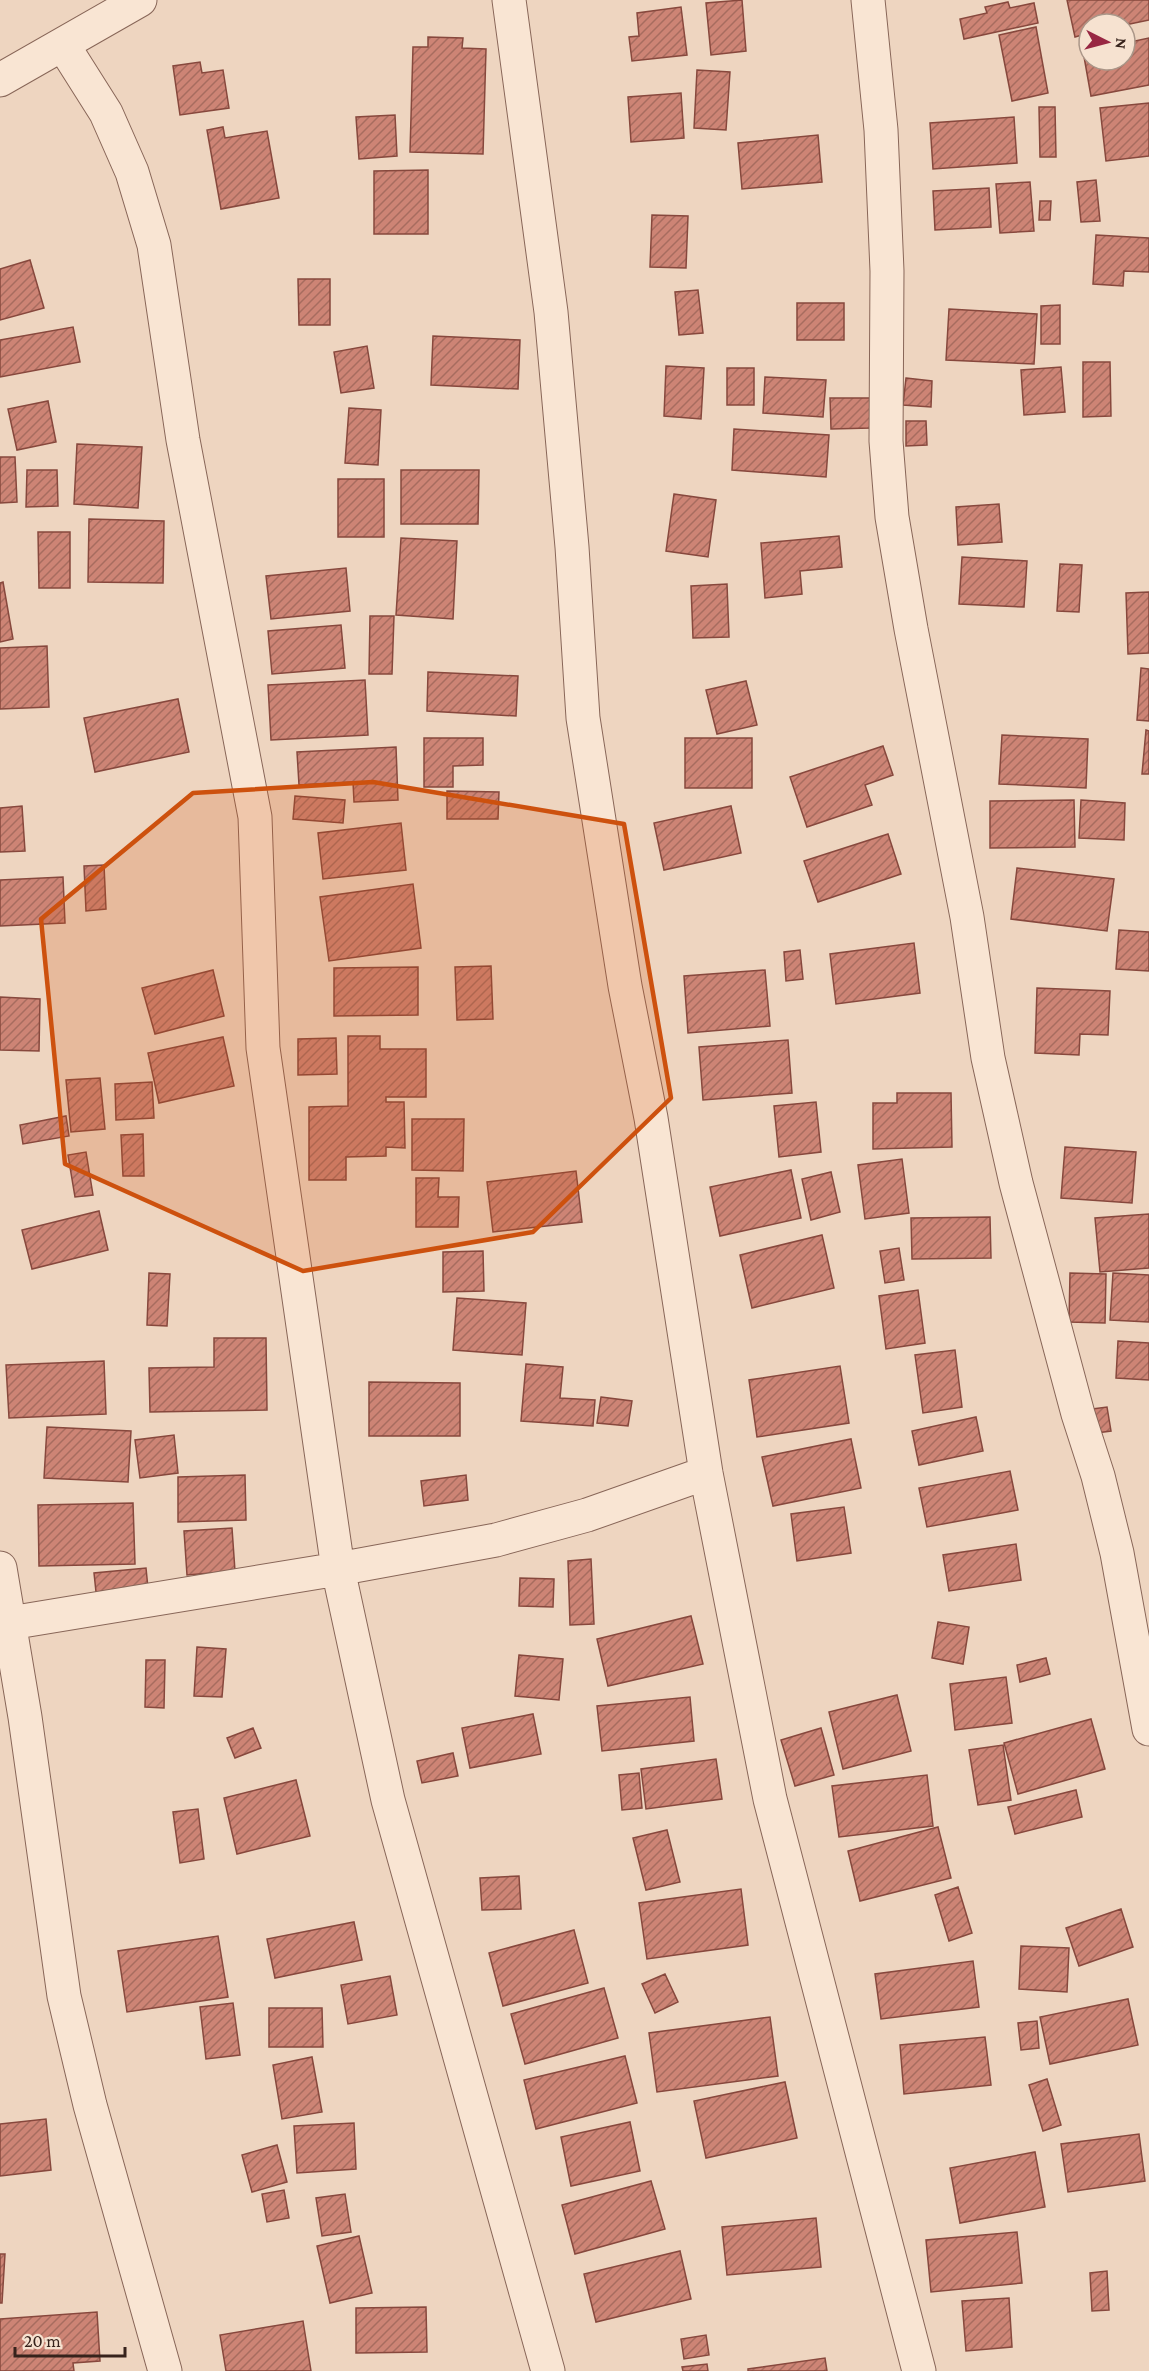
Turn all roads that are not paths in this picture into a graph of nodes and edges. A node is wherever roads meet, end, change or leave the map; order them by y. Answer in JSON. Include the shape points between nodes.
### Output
{"nodes":[{"id":1,"x":140,"y":0,"type":"edge"},
{"id":2,"x":509,"y":0,"type":"edge"},
{"id":3,"x":868,"y":0,"type":"edge"},
{"id":4,"x":63,"y":45,"type":"junction"},
{"id":5,"x":0,"y":80,"type":"edge"},
{"id":6,"x":706,"y":1473,"type":"junction"},
{"id":7,"x":0,"y":1568,"type":"edge"},
{"id":8,"x":338,"y":1569,"type":"junction"},
{"id":9,"x":10,"y":1623,"type":"junction"},
{"id":10,"x":1149,"y":1729,"type":"edge"},
{"id":11,"x":165,"y":2371,"type":"edge"},
{"id":12,"x":548,"y":2371,"type":"edge"},
{"id":13,"x":919,"y":2371,"type":"edge"}],
"edges":[{"from":1,"to":4,"type":"street"},
{"from":2,"to":6,"type":"street","via":[[551,312],[583,718]]},
{"from":3,"to":10,"type":"street","via":[[881,130],[887,271],[886,441],[894,529],[967,917],[988,1058],[1016,1183],[1117,1553]]},
{"from":4,"to":5,"type":"street"},
{"from":4,"to":8,"type":"street","via":[[106,113],[132,172],[154,244],[183,440],[255,817],[263,1048]]},
{"from":6,"to":8,"type":"street","via":[[587,1515],[496,1540]]},
{"from":6,"to":13,"type":"street","via":[[770,1798]]},
{"from":7,"to":9,"type":"street"},
{"from":8,"to":9,"type":"street"},
{"from":8,"to":12,"type":"street","via":[[388,1800]]},
{"from":9,"to":11,"type":"street","via":[[64,1996],[90,2105]]}]}
